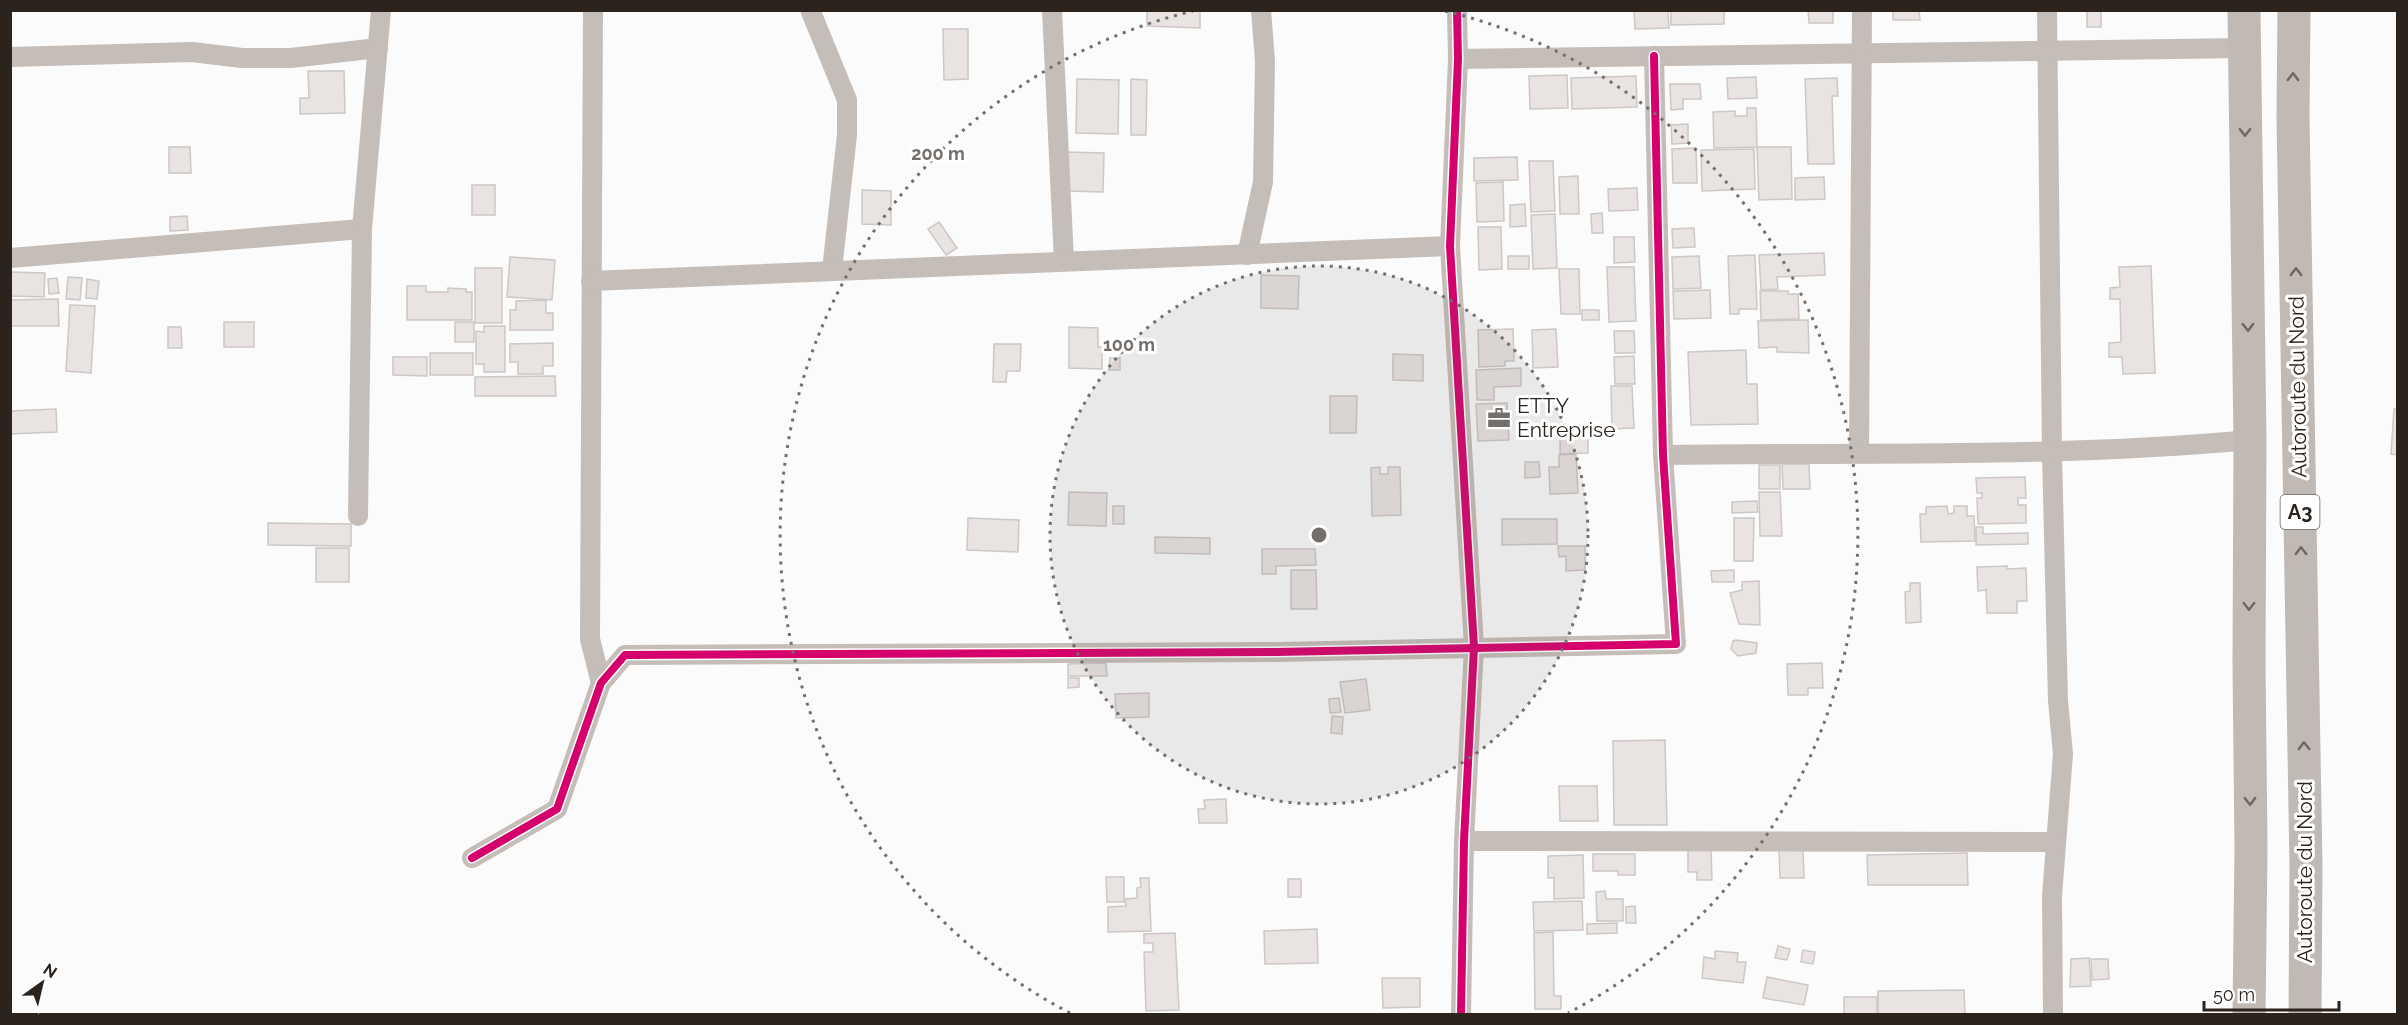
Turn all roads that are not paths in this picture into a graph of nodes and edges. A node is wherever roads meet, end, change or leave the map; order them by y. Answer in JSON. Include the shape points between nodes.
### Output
{"nodes":[{"id":1,"x":381,"y":10,"type":"edge"},
{"id":2,"x":593,"y":10,"type":"edge"},
{"id":3,"x":1052,"y":10,"type":"edge"},
{"id":4,"x":1261,"y":10,"type":"edge"},
{"id":5,"x":1457,"y":10,"type":"edge"},
{"id":6,"x":1862,"y":10,"type":"edge"},
{"id":7,"x":2048,"y":10,"type":"edge"},
{"id":8,"x":2244,"y":10,"type":"edge"},
{"id":9,"x":2294,"y":10,"type":"edge"},
{"id":10,"x":812,"y":12,"type":"dead end"},
{"id":11,"x":378,"y":48,"type":"junction"},
{"id":12,"x":2244,"y":48,"type":"junction"},
{"id":13,"x":2048,"y":51,"type":"junction"},
{"id":14,"x":1863,"y":53,"type":"junction"},
{"id":15,"x":1654,"y":56,"type":"junction"},
{"id":16,"x":10,"y":57,"type":"edge"},
{"id":17,"x":1458,"y":59,"type":"junction"},
{"id":18,"x":362,"y":229,"type":"junction"},
{"id":19,"x":1450,"y":246,"type":"junction"},
{"id":20,"x":1247,"y":255,"type":"junction"},
{"id":21,"x":10,"y":258,"type":"edge"},
{"id":22,"x":1064,"y":261,"type":"junction"},
{"id":23,"x":832,"y":270,"type":"junction"},
{"id":24,"x":591,"y":281,"type":"junction"},
{"id":25,"x":2250,"y":440,"type":"junction"},
{"id":26,"x":1859,"y":452,"type":"junction"},
{"id":27,"x":2052,"y":453,"type":"junction"},
{"id":28,"x":1663,"y":455,"type":"junction"},
{"id":29,"x":358,"y":516,"type":"dead end"},
{"id":30,"x":1474,"y":647,"type":"junction"},
{"id":31,"x":601,"y":683,"type":"junction"},
{"id":32,"x":1464,"y":841,"type":"junction"},
{"id":33,"x":2056,"y":842,"type":"junction"},
{"id":34,"x":472,"y":858,"type":"dead end"},
{"id":35,"x":1461,"y":1014,"type":"edge"},
{"id":36,"x":2053,"y":1014,"type":"edge"},
{"id":37,"x":2249,"y":1014,"type":"edge"},
{"id":38,"x":2306,"y":1014,"type":"edge"}],
"edges":[{"from":1,"to":11,"type":"street"},
{"from":2,"to":24,"type":"street"},
{"from":3,"to":22,"type":"street"},
{"from":4,"to":20,"type":"street","via":[[1266,61],[1263,183]]},
{"from":5,"to":17,"type":"street"},
{"from":6,"to":14,"type":"street"},
{"from":7,"to":13,"type":"street"},
{"from":8,"to":12,"type":"highway","number":"A3"},
{"from":38,"to":9,"type":"highway","name":"Autoroute du Nord","number":"A3","one_way":true},
{"from":10,"to":23,"type":"street","via":[[847,100],[847,135]]},
{"from":11,"to":16,"type":"street","via":[[291,58],[192,52]]},
{"from":11,"to":18,"type":"street"},
{"from":12,"to":13,"type":"street"},
{"from":12,"to":25,"type":"highway","number":"A3","one_way":true},
{"from":13,"to":14,"type":"street"},
{"from":13,"to":27,"type":"street"},
{"from":14,"to":15,"type":"street"},
{"from":14,"to":26,"type":"street"},
{"from":15,"to":17,"type":"street"},
{"from":15,"to":28,"type":"street"},
{"from":17,"to":19,"type":"street"},
{"from":18,"to":21,"type":"street"},
{"from":18,"to":29,"type":"street"},
{"from":19,"to":20,"type":"street"},
{"from":19,"to":30,"type":"street"},
{"from":20,"to":22,"type":"street"},
{"from":22,"to":23,"type":"street"},
{"from":23,"to":24,"type":"street"},
{"from":24,"to":31,"type":"street","via":[[590,639]]},
{"from":25,"to":27,"type":"street"},
{"from":25,"to":37,"type":"highway","number":"A3","one_way":true},
{"from":26,"to":27,"type":"street"},
{"from":26,"to":28,"type":"street"},
{"from":27,"to":33,"type":"street","via":[[2058,701],[2063,754]]},
{"from":28,"to":30,"type":"street","via":[[1676,644]]},
{"from":30,"to":31,"type":"street","via":[[1264,652],[625,655]]},
{"from":30,"to":32,"type":"street"},
{"from":31,"to":34,"type":"street","via":[[557,809]]},
{"from":32,"to":33,"type":"street"},
{"from":32,"to":35,"type":"street"},
{"from":33,"to":36,"type":"street","via":[[2052,896]]}]}
